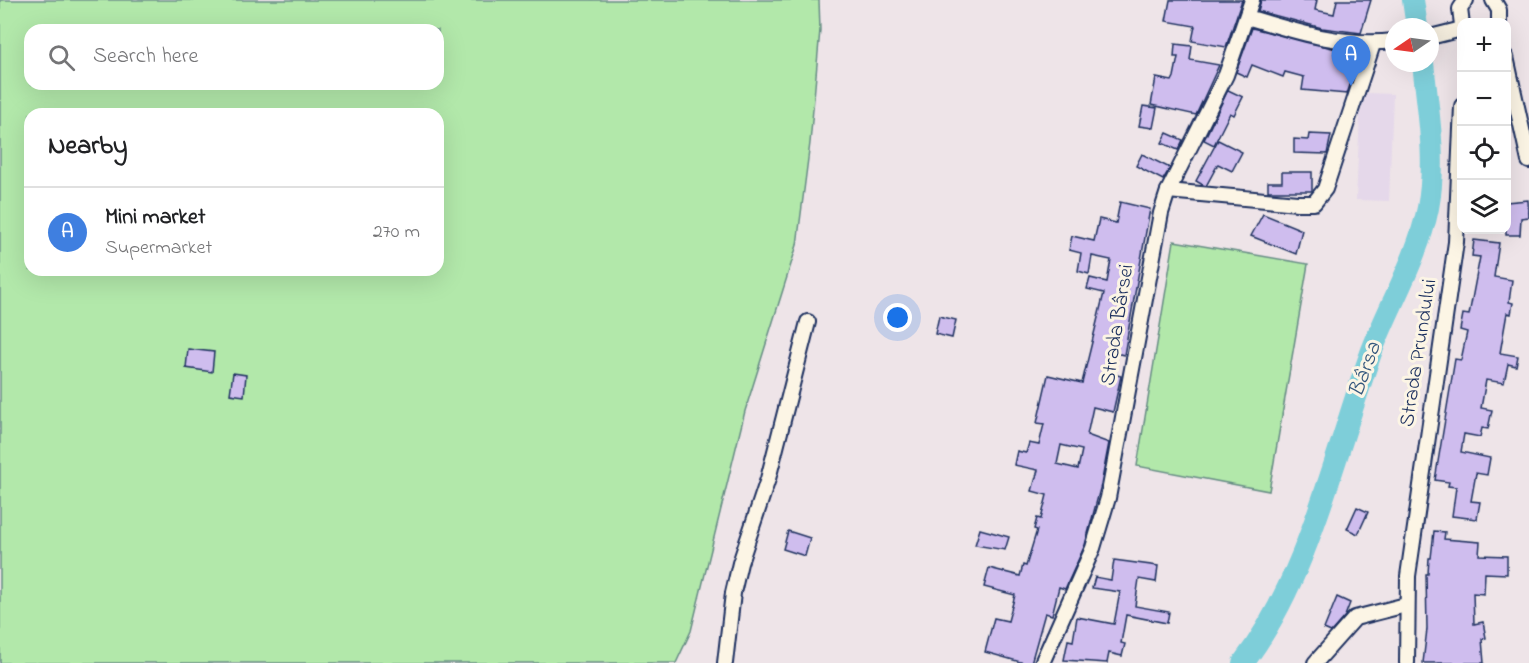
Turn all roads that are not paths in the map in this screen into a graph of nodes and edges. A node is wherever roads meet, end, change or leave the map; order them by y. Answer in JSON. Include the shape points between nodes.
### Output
{"nodes":[{"id":1,"x":1252,"y":0,"type":"edge"},
{"id":2,"x":1493,"y":0,"type":"edge"},
{"id":3,"x":1464,"y":1,"type":"edge"},
{"id":4,"x":1247,"y":17,"type":"junction"},
{"id":5,"x":1460,"y":18,"type":"edge"},
{"id":6,"x":1499,"y":18,"type":"edge"},
{"id":7,"x":1457,"y":28,"type":"edge"},
{"id":8,"x":1439,"y":35,"type":"edge"},
{"id":9,"x":1385,"y":42,"type":"edge"},
{"id":10,"x":1373,"y":44,"type":"junction"},
{"id":11,"x":1509,"y":72,"type":"edge"},
{"id":12,"x":1461,"y":126,"type":"edge"},
{"id":13,"x":1529,"y":161,"type":"edge"},
{"id":14,"x":1168,"y":191,"type":"junction"},
{"id":15,"x":808,"y":322,"type":"dead end"},
{"id":16,"x":1406,"y":605,"type":"junction"},
{"id":17,"x":725,"y":663,"type":"edge"},
{"id":18,"x":1042,"y":663,"type":"edge"},
{"id":19,"x":1315,"y":663,"type":"edge"},
{"id":20,"x":1407,"y":663,"type":"edge"}],
"edges":[{"from":1,"to":4,"type":"street","name":"Strada Bârsei"},
{"from":2,"to":6,"type":"street"},
{"from":3,"to":5,"type":"street"},
{"from":4,"to":10,"type":"street","via":[[1313,37]]},
{"from":4,"to":14,"type":"street","name":"Strada Bârsei","via":[[1217,94]]},
{"from":7,"to":8,"type":"street"},
{"from":9,"to":10,"type":"street"},
{"from":10,"to":14,"type":"street","via":[[1325,189],[1314,202]]},
{"from":11,"to":13,"type":"street"},
{"from":12,"to":16,"type":"street","name":"Strada Prundului","via":[[1453,273]]},
{"from":14,"to":18,"type":"street","name":"Strada Bârsei","via":[[1153,243],[1108,498],[1093,548]]},
{"from":15,"to":17,"type":"street","via":[[768,479],[735,583]]},
{"from":16,"to":19,"type":"street","via":[[1354,618]]},
{"from":16,"to":20,"type":"street","name":"Strada Prundului"}]}
